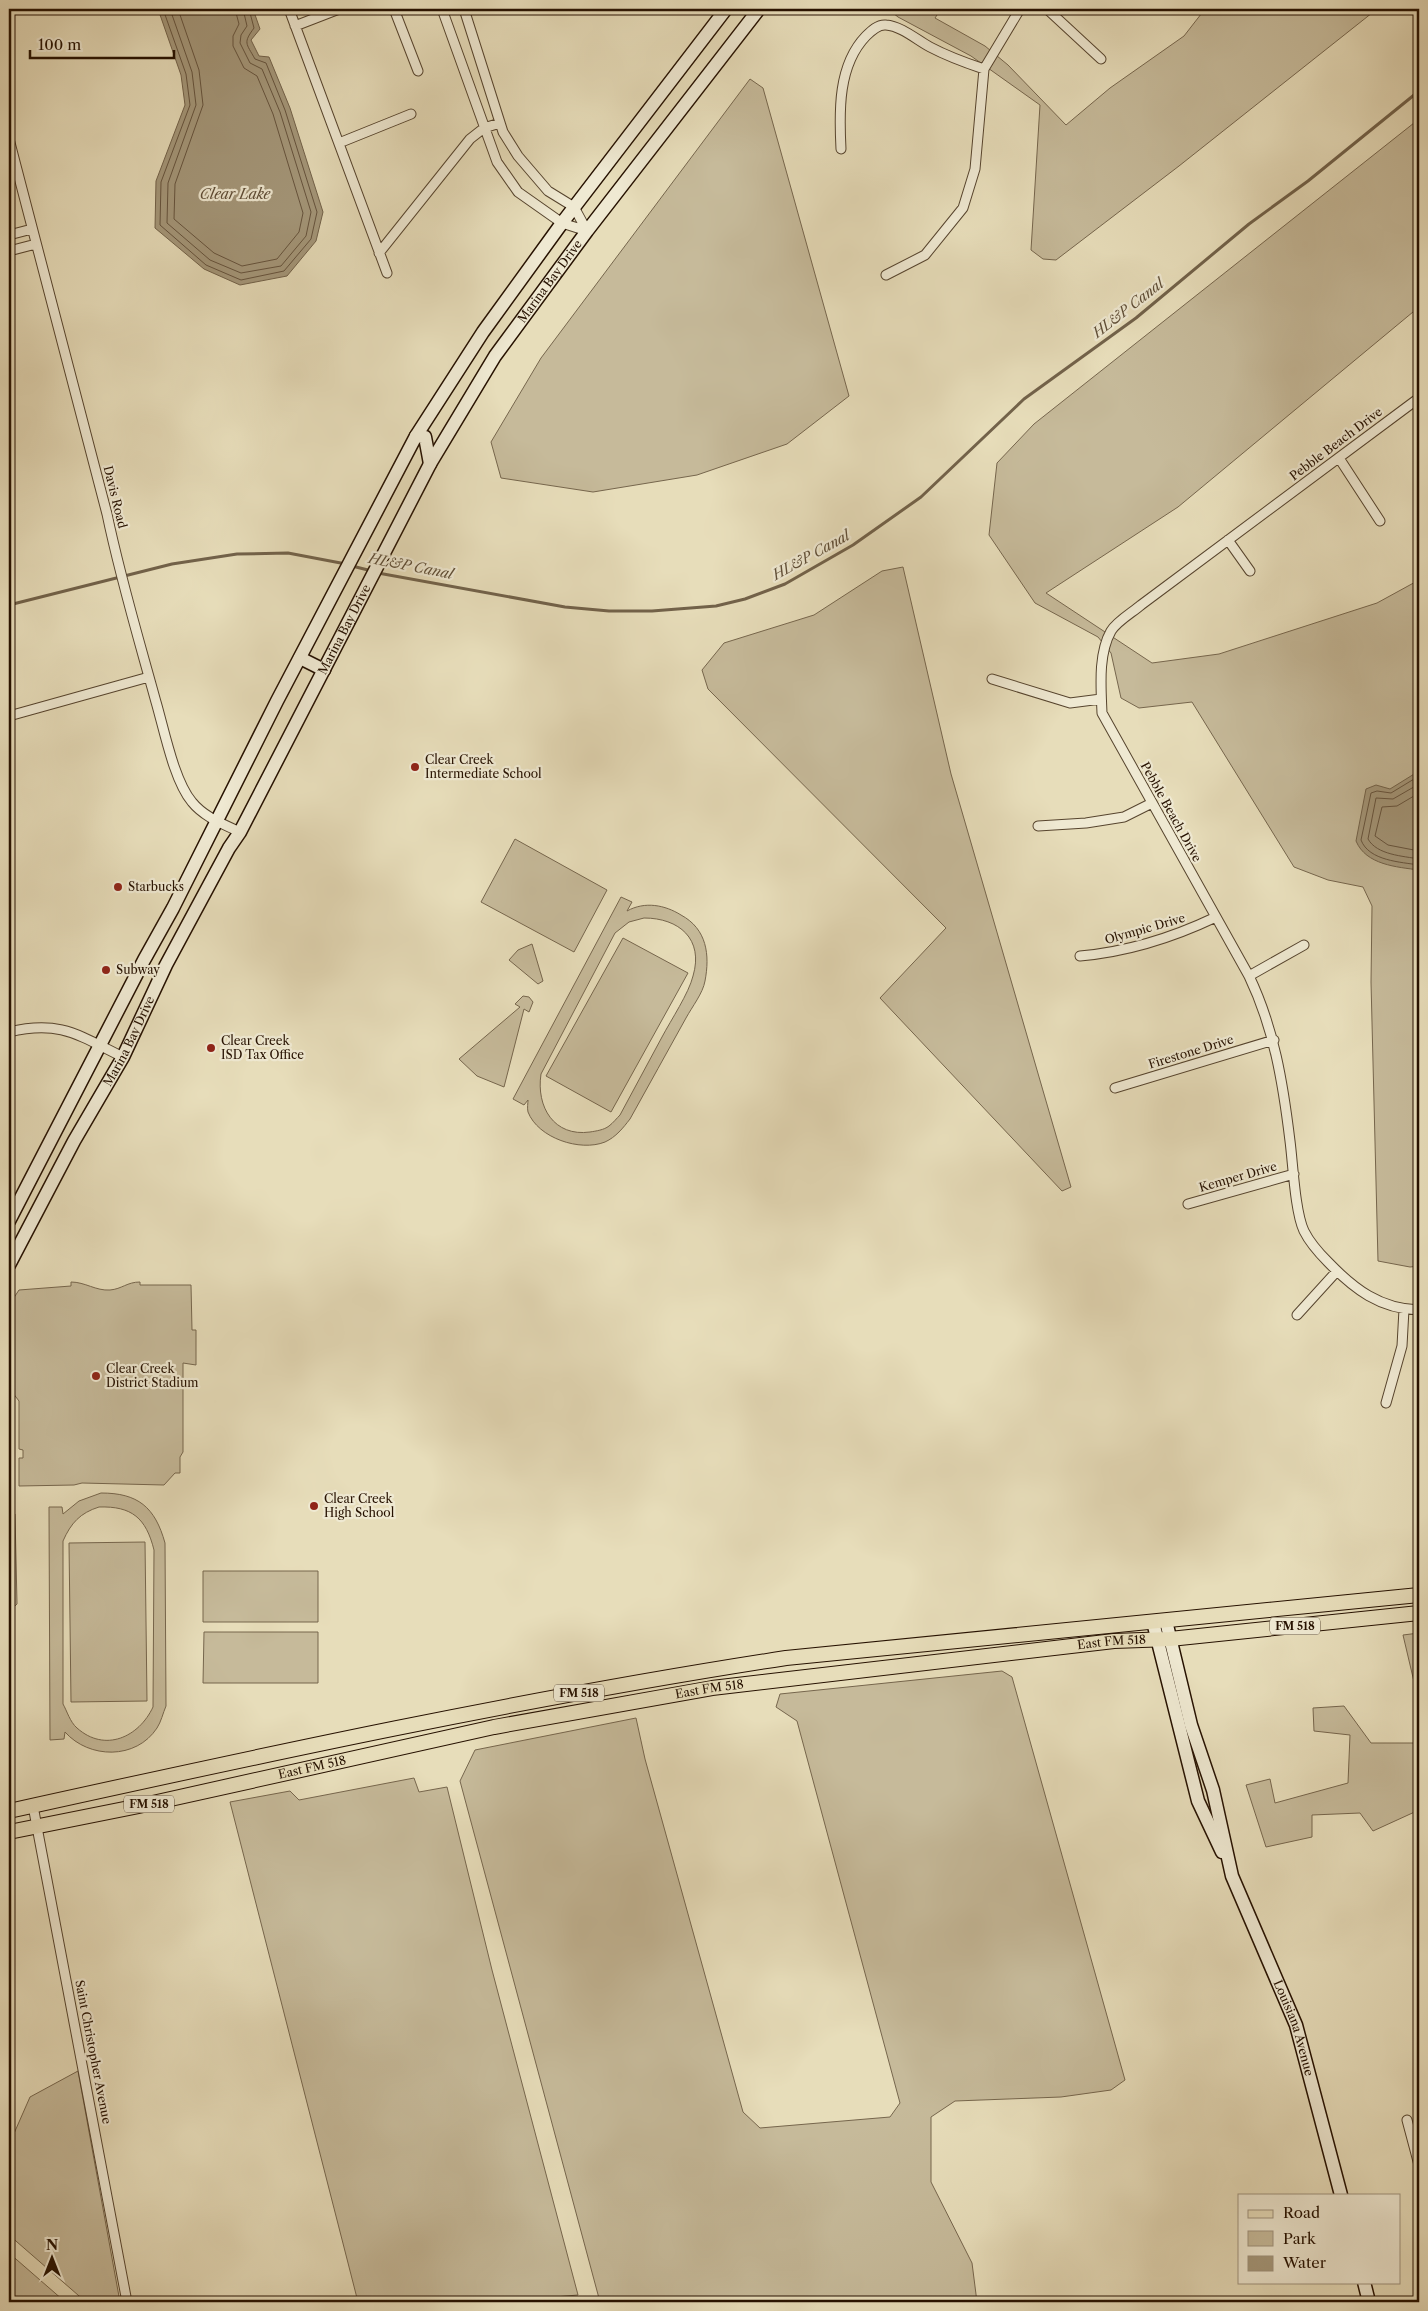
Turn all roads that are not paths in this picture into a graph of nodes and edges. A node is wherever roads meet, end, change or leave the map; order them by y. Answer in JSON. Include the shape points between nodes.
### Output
{"nodes":[{"id":1,"x":289,"y":9,"type":"edge"},
{"id":2,"x":340,"y":9,"type":"edge"},
{"id":3,"x":394,"y":9,"type":"edge"},
{"id":4,"x":442,"y":9,"type":"edge"},
{"id":5,"x":464,"y":9,"type":"edge"},
{"id":6,"x":726,"y":9,"type":"edge"},
{"id":7,"x":759,"y":9,"type":"edge"},
{"id":8,"x":1020,"y":9,"type":"edge"},
{"id":9,"x":1047,"y":9,"type":"edge"},
{"id":10,"x":295,"y":26,"type":"junction"},
{"id":11,"x":1101,"y":59,"type":"dead end"},
{"id":12,"x":984,"y":69,"type":"junction"},
{"id":13,"x":418,"y":71,"type":"dead end"},
{"id":14,"x":411,"y":114,"type":"dead end"},
{"id":15,"x":500,"y":123,"type":"junction"},
{"id":16,"x":484,"y":128,"type":"junction"},
{"id":17,"x":9,"y":139,"type":"edge"},
{"id":18,"x":339,"y":143,"type":"junction"},
{"id":19,"x":841,"y":149,"type":"dead end"},
{"id":20,"x":574,"y":207,"type":"junction"},
{"id":21,"x":562,"y":222,"type":"junction"},
{"id":22,"x":32,"y":229,"type":"junction"},
{"id":23,"x":587,"y":231,"type":"junction"},
{"id":24,"x":9,"y":235,"type":"edge"},
{"id":25,"x":36,"y":244,"type":"junction"},
{"id":26,"x":9,"y":250,"type":"edge"},
{"id":27,"x":379,"y":253,"type":"junction"},
{"id":28,"x":387,"y":273,"type":"dead end"},
{"id":29,"x":886,"y":275,"type":"dead end"},
{"id":30,"x":1419,"y":398,"type":"edge"},
{"id":31,"x":416,"y":436,"type":"junction"},
{"id":32,"x":1338,"y":458,"type":"junction"},
{"id":33,"x":430,"y":464,"type":"junction"},
{"id":34,"x":1380,"y":521,"type":"dead end"},
{"id":35,"x":1228,"y":540,"type":"junction"},
{"id":36,"x":1250,"y":571,"type":"dead end"},
{"id":37,"x":300,"y":658,"type":"junction"},
{"id":38,"x":324,"y":670,"type":"junction"},
{"id":39,"x":149,"y":677,"type":"junction"},
{"id":40,"x":992,"y":679,"type":"dead end"},
{"id":41,"x":1101,"y":699,"type":"junction"},
{"id":42,"x":9,"y":716,"type":"edge"},
{"id":43,"x":1152,"y":803,"type":"junction"},
{"id":44,"x":218,"y":821,"type":"junction"},
{"id":45,"x":1038,"y":826,"type":"dead end"},
{"id":46,"x":240,"y":832,"type":"junction"},
{"id":47,"x":173,"y":908,"type":"junction"},
{"id":48,"x":192,"y":917,"type":"junction"},
{"id":49,"x":1216,"y":917,"type":"junction"},
{"id":50,"x":1304,"y":945,"type":"dead end"},
{"id":51,"x":149,"y":952,"type":"junction"},
{"id":52,"x":1080,"y":956,"type":"dead end"},
{"id":53,"x":166,"y":965,"type":"junction"},
{"id":54,"x":1249,"y":976,"type":"junction"},
{"id":55,"x":9,"y":1032,"type":"edge"},
{"id":56,"x":1274,"y":1040,"type":"junction"},
{"id":57,"x":100,"y":1046,"type":"junction"},
{"id":58,"x":123,"y":1057,"type":"junction"},
{"id":59,"x":1115,"y":1088,"type":"dead end"},
{"id":60,"x":50,"y":1144,"type":"junction"},
{"id":61,"x":68,"y":1153,"type":"junction"},
{"id":62,"x":1294,"y":1174,"type":"junction"},
{"id":63,"x":1188,"y":1204,"type":"dead end"},
{"id":64,"x":9,"y":1221,"type":"edge"},
{"id":65,"x":9,"y":1264,"type":"edge"},
{"id":66,"x":1337,"y":1271,"type":"junction"},
{"id":67,"x":1404,"y":1309,"type":"junction"},
{"id":68,"x":1419,"y":1310,"type":"edge"},
{"id":69,"x":1297,"y":1315,"type":"dead end"},
{"id":70,"x":1386,"y":1403,"type":"dead end"},
{"id":71,"x":1419,"y":1595,"type":"edge"},
{"id":72,"x":1347,"y":1603,"type":"junction"},
{"id":73,"x":1419,"y":1613,"type":"edge"},
{"id":74,"x":1349,"y":1620,"type":"junction"},
{"id":75,"x":1160,"y":1621,"type":"junction"},
{"id":76,"x":966,"y":1639,"type":"junction"},
{"id":77,"x":1164,"y":1639,"type":"junction"},
{"id":78,"x":786,"y":1658,"type":"junction"},
{"id":79,"x":968,"y":1659,"type":"junction"},
{"id":80,"x":789,"y":1679,"type":"junction"},
{"id":81,"x":602,"y":1688,"type":"junction"},
{"id":82,"x":492,"y":1708,"type":"junction"},
{"id":83,"x":604,"y":1708,"type":"junction"},
{"id":84,"x":494,"y":1728,"type":"junction"},
{"id":85,"x":345,"y":1739,"type":"junction"},
{"id":86,"x":352,"y":1759,"type":"junction"},
{"id":87,"x":133,"y":1784,"type":"junction"},
{"id":88,"x":33,"y":1806,"type":"junction"},
{"id":89,"x":139,"y":1806,"type":"junction"},
{"id":90,"x":9,"y":1811,"type":"edge"},
{"id":91,"x":37,"y":1826,"type":"junction"},
{"id":92,"x":9,"y":1832,"type":"edge"},
{"id":93,"x":1407,"y":2120,"type":"dead end"},
{"id":94,"x":1419,"y":2165,"type":"edge"},
{"id":95,"x":1340,"y":2194,"type":"edge"},
{"id":96,"x":1364,"y":2284,"type":"edge"},
{"id":97,"x":127,"y":2302,"type":"edge"},
{"id":98,"x":1369,"y":2302,"type":"edge"}],
"edges":[{"from":1,"to":10,"type":"street"},
{"from":2,"to":10,"type":"street"},
{"from":3,"to":13,"type":"street"},
{"from":4,"to":16,"type":"street"},
{"from":5,"to":15,"type":"street"},
{"from":6,"to":20,"type":"main road","name":"Marina Bay Drive"},
{"from":7,"to":23,"type":"main road","name":"Marina Bay Drive"},
{"from":8,"to":12,"type":"street"},
{"from":9,"to":11,"type":"street"},
{"from":10,"to":18,"type":"street"},
{"from":12,"to":19,"type":"street","via":[[932,48],[895,27],[884,24],[872,30],[861,41],[842,86]]},
{"from":12,"to":29,"type":"street","via":[[975,169],[963,208],[924,255]]},
{"from":14,"to":18,"type":"street"},
{"from":15,"to":16,"type":"street"},
{"from":15,"to":20,"type":"street","via":[[518,156],[548,191]]},
{"from":16,"to":21,"type":"street","via":[[497,162],[518,192]]},
{"from":16,"to":27,"type":"street","via":[[470,139]]},
{"from":17,"to":22,"type":"street","name":"Davis Road"},
{"from":18,"to":27,"type":"street"},
{"from":20,"to":21,"type":"main road","name":"Marina Bay Drive"},
{"from":20,"to":23,"type":"street"},
{"from":21,"to":23,"type":"street"},
{"from":21,"to":31,"type":"main road","name":"Marina Bay Drive"},
{"from":22,"to":24,"type":"street"},
{"from":22,"to":25,"type":"street","name":"Davis Road"},
{"from":23,"to":33,"type":"main road","name":"Marina Bay Drive","via":[[495,356]]},
{"from":25,"to":26,"type":"street"},
{"from":25,"to":39,"type":"street","name":"Davis Road"},
{"from":27,"to":28,"type":"street"},
{"from":30,"to":32,"type":"street","name":"Pebble Beach Drive"},
{"from":31,"to":33,"type":"main road","via":[[425,438],[427,442]]},
{"from":31,"to":37,"type":"main road","name":"Marina Bay Drive"},
{"from":32,"to":34,"type":"street"},
{"from":32,"to":35,"type":"street","name":"Pebble Beach Drive"},
{"from":33,"to":38,"type":"main road","name":"Marina Bay Drive"},
{"from":35,"to":36,"type":"street"},
{"from":35,"to":41,"type":"street","name":"Pebble Beach Drive","via":[[1112,630],[1102,660]]},
{"from":37,"to":38,"type":"main road"},
{"from":37,"to":44,"type":"main road","name":"Marina Bay Drive"},
{"from":38,"to":46,"type":"main road","name":"Marina Bay Drive"},
{"from":39,"to":42,"type":"street"},
{"from":39,"to":44,"type":"street","name":"Davis Road","via":[[185,793],[204,813]]},
{"from":40,"to":41,"type":"street","via":[[1070,704]]},
{"from":41,"to":43,"type":"street","name":"Pebble Beach Drive","via":[[1102,713]]},
{"from":43,"to":45,"type":"street","via":[[1124,817]]},
{"from":43,"to":49,"type":"street","name":"Pebble Beach Drive"},
{"from":44,"to":46,"type":"street","name":"Davis Road"},
{"from":44,"to":47,"type":"main road","name":"Marina Bay Drive"},
{"from":46,"to":48,"type":"main road","name":"Marina Bay Drive"},
{"from":47,"to":48,"type":"main road"},
{"from":47,"to":51,"type":"main road","name":"Marina Bay Drive"},
{"from":48,"to":53,"type":"main road","name":"Marina Bay Drive"},
{"from":49,"to":52,"type":"street","name":"Olympic Drive","via":[[1187,931],[1102,954]]},
{"from":49,"to":54,"type":"street","name":"Pebble Beach Drive"},
{"from":50,"to":54,"type":"street"},
{"from":51,"to":53,"type":"main road"},
{"from":51,"to":57,"type":"main road","name":"Marina Bay Drive"},
{"from":53,"to":58,"type":"main road","name":"Marina Bay Drive"},
{"from":54,"to":56,"type":"street","name":"Pebble Beach Drive"},
{"from":55,"to":57,"type":"street","via":[[48,1026],[68,1030]]},
{"from":56,"to":59,"type":"street","name":"Firestone Drive"},
{"from":56,"to":62,"type":"street","name":"Pebble Beach Drive"},
{"from":57,"to":58,"type":"street"},
{"from":57,"to":60,"type":"main road","name":"Marina Bay Drive"},
{"from":58,"to":61,"type":"main road","name":"Marina Bay Drive"},
{"from":60,"to":61,"type":"main road"},
{"from":60,"to":64,"type":"main road","name":"Marina Bay Drive"},
{"from":61,"to":65,"type":"main road","name":"Marina Bay Drive"},
{"from":62,"to":63,"type":"street","name":"Kemper Drive"},
{"from":62,"to":66,"type":"street","name":"Pebble Beach Drive","via":[[1304,1231]]},
{"from":66,"to":67,"type":"street","name":"Pebble Beach Drive","via":[[1348,1283],[1373,1298]]},
{"from":66,"to":69,"type":"street"},
{"from":67,"to":68,"type":"street","name":"Pebble Beach Drive"},
{"from":67,"to":70,"type":"street","via":[[1402,1346]]},
{"from":71,"to":72,"type":"main road","name":"East FM 518","number":"FM 518"},
{"from":72,"to":74,"type":"main road"},
{"from":72,"to":75,"type":"main road","name":"East FM 518","number":"FM 518"},
{"from":73,"to":74,"type":"main road","name":"East FM 518","number":"FM 518"},
{"from":74,"to":77,"type":"main road","name":"East FM 518","number":"FM 518"},
{"from":75,"to":76,"type":"main road","name":"East FM 518","number":"FM 518"},
{"from":75,"to":77,"type":"main road","name":"Louisiana Avenue"},
{"from":76,"to":78,"type":"main road","name":"East FM 518","number":"FM 518"},
{"from":76,"to":79,"type":"main road"},
{"from":77,"to":79,"type":"main road","name":"East FM 518","number":"FM 518"},
{"from":77,"to":95,"type":"main road","name":"Louisiana Avenue","via":[[1213,1790],[1232,1876],[1296,2025]]},
{"from":78,"to":80,"type":"main road"},
{"from":78,"to":81,"type":"main road","name":"East FM 518","number":"FM 518"},
{"from":79,"to":80,"type":"main road","name":"East FM 518","number":"FM 518"},
{"from":80,"to":83,"type":"main road","name":"East FM 518","number":"FM 518","via":[[712,1688]]},
{"from":81,"to":82,"type":"main road","name":"East FM 518","number":"FM 518"},
{"from":81,"to":83,"type":"main road"},
{"from":82,"to":84,"type":"main road"},
{"from":82,"to":85,"type":"main road","name":"East FM 518","number":"FM 518"},
{"from":83,"to":84,"type":"main road","name":"East FM 518","number":"FM 518"},
{"from":84,"to":86,"type":"main road","name":"East FM 518","number":"FM 518"},
{"from":85,"to":86,"type":"main road"},
{"from":85,"to":87,"type":"main road","name":"East FM 518","number":"FM 518"},
{"from":86,"to":89,"type":"main road","name":"East FM 518","number":"FM 518"},
{"from":87,"to":88,"type":"main road","name":"East FM 518","number":"FM 518"},
{"from":87,"to":89,"type":"main road"},
{"from":88,"to":90,"type":"main road","name":"East FM 518","number":"FM 518"},
{"from":88,"to":91,"type":"street","name":"Saint Christopher Avenue"},
{"from":89,"to":91,"type":"main road","name":"East FM 518","number":"FM 518"},
{"from":91,"to":92,"type":"main road","name":"East FM 518","number":"FM 518"},
{"from":91,"to":97,"type":"street","name":"Saint Christopher Avenue"},
{"from":93,"to":94,"type":"street"},
{"from":96,"to":98,"type":"main road"}]}
